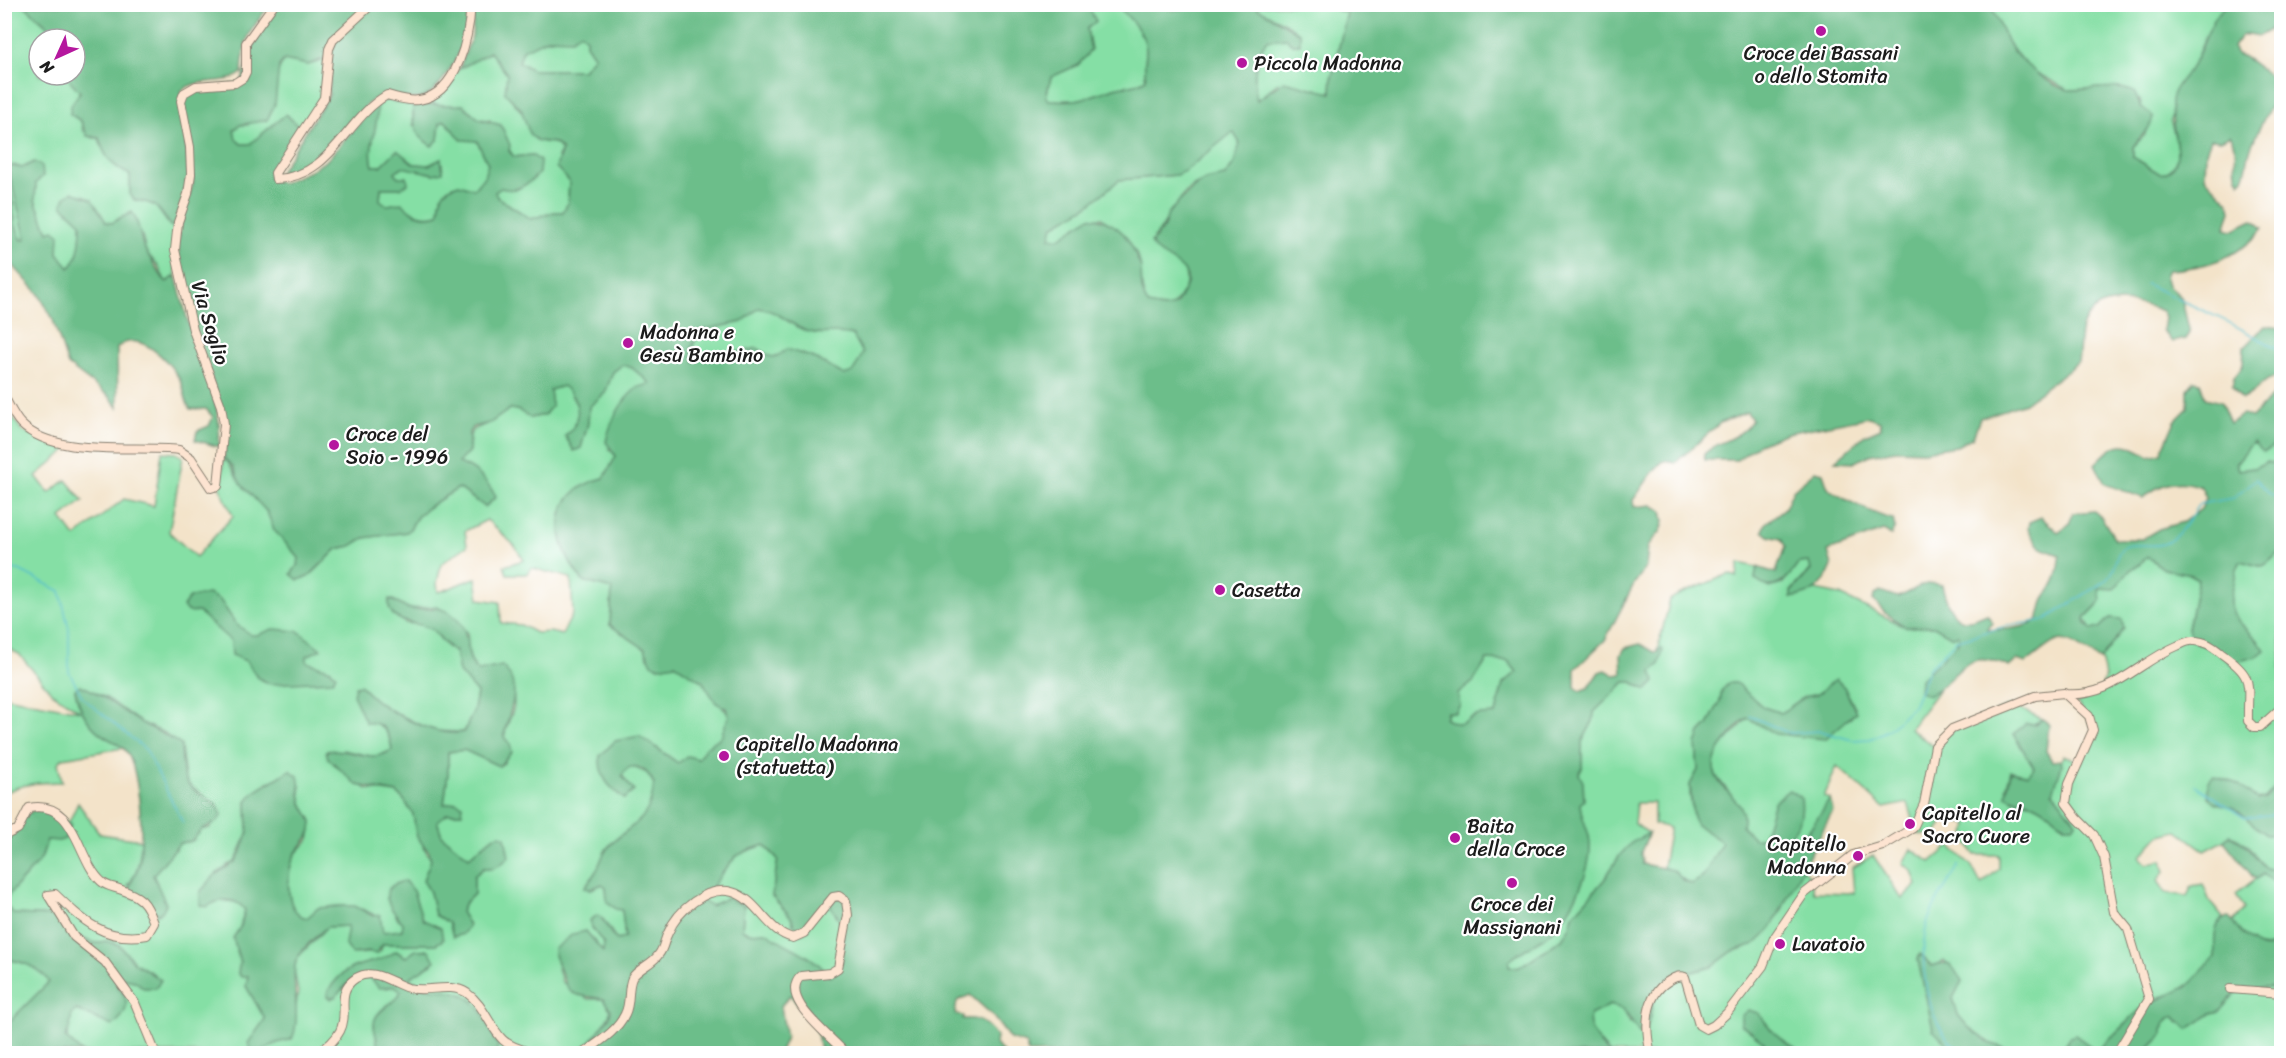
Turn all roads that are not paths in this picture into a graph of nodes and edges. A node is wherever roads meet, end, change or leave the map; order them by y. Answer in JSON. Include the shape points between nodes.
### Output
{"nodes":[{"id":1,"x":274,"y":4,"type":"edge"},
{"id":2,"x":372,"y":4,"type":"edge"},
{"id":3,"x":471,"y":4,"type":"edge"},
{"id":4,"x":4,"y":396,"type":"edge"},
{"id":5,"x":2064,"y":693,"type":"junction"},
{"id":6,"x":2282,"y":707,"type":"edge"},
{"id":7,"x":4,"y":836,"type":"edge"},
{"id":8,"x":2230,"y":989,"type":"dead end"},
{"id":9,"x":2282,"y":993,"type":"edge"},
{"id":10,"x":156,"y":1053,"type":"edge"},
{"id":11,"x":317,"y":1053,"type":"edge"},
{"id":12,"x":537,"y":1053,"type":"edge"},
{"id":13,"x":582,"y":1053,"type":"edge"},
{"id":14,"x":846,"y":1053,"type":"edge"},
{"id":15,"x":1651,"y":1053,"type":"edge"},
{"id":16,"x":2116,"y":1053,"type":"edge"}],
"edges":[{"from":1,"to":4,"type":"street","name":"Via Soglio","via":[[246,43],[243,78],[235,83],[196,86],[184,93],[181,101],[191,174],[175,250],[193,330],[221,406],[224,424],[218,486],[211,488],[190,458],[179,450],[96,449],[31,432],[20,423]]},
{"from":2,"to":3,"type":"street","via":[[333,40],[324,98],[275,173],[276,178],[290,177],[315,166],[354,129],[369,106],[387,95],[416,101],[436,91],[463,54]]},
{"from":5,"to":6,"type":"street","via":[[2084,695],[2102,689],[2192,640],[2207,643],[2245,671],[2249,686],[2248,721],[2254,727],[2260,727]]},
{"from":5,"to":15,"type":"street","via":[[2016,702],[1942,736],[1932,754],[1924,804],[1913,828],[1883,846],[1853,855],[1812,887],[1795,904],[1763,966],[1727,1013],[1710,1028],[1702,1028],[1696,1020],[1685,977],[1676,977],[1659,988],[1650,1006]]},
{"from":5,"to":16,"type":"street","via":[[2089,716],[2093,730],[2069,784],[2066,803],[2094,835],[2104,857],[2114,912],[2128,929],[2149,999]]},
{"from":7,"to":10,"type":"street","via":[[18,830],[29,808],[42,806],[55,811],[72,829],[93,873],[104,885],[144,901],[154,923],[147,935],[131,938],[84,922],[55,894],[48,895],[74,937],[105,962],[135,1003]]},
{"from":8,"to":9,"type":"street"},
{"from":11,"to":12,"type":"street","via":[[339,1033],[345,988],[358,977],[374,974],[407,988],[466,992],[485,1011],[503,1040]]},
{"from":13,"to":14,"type":"street","via":[[606,1037],[625,1015],[634,976],[658,956],[668,932],[683,913],[701,896],[719,891],[743,897],[778,931],[793,938],[804,933],[833,897],[846,901],[848,915],[838,968],[830,973],[801,976],[794,989],[804,1011]]}]}
